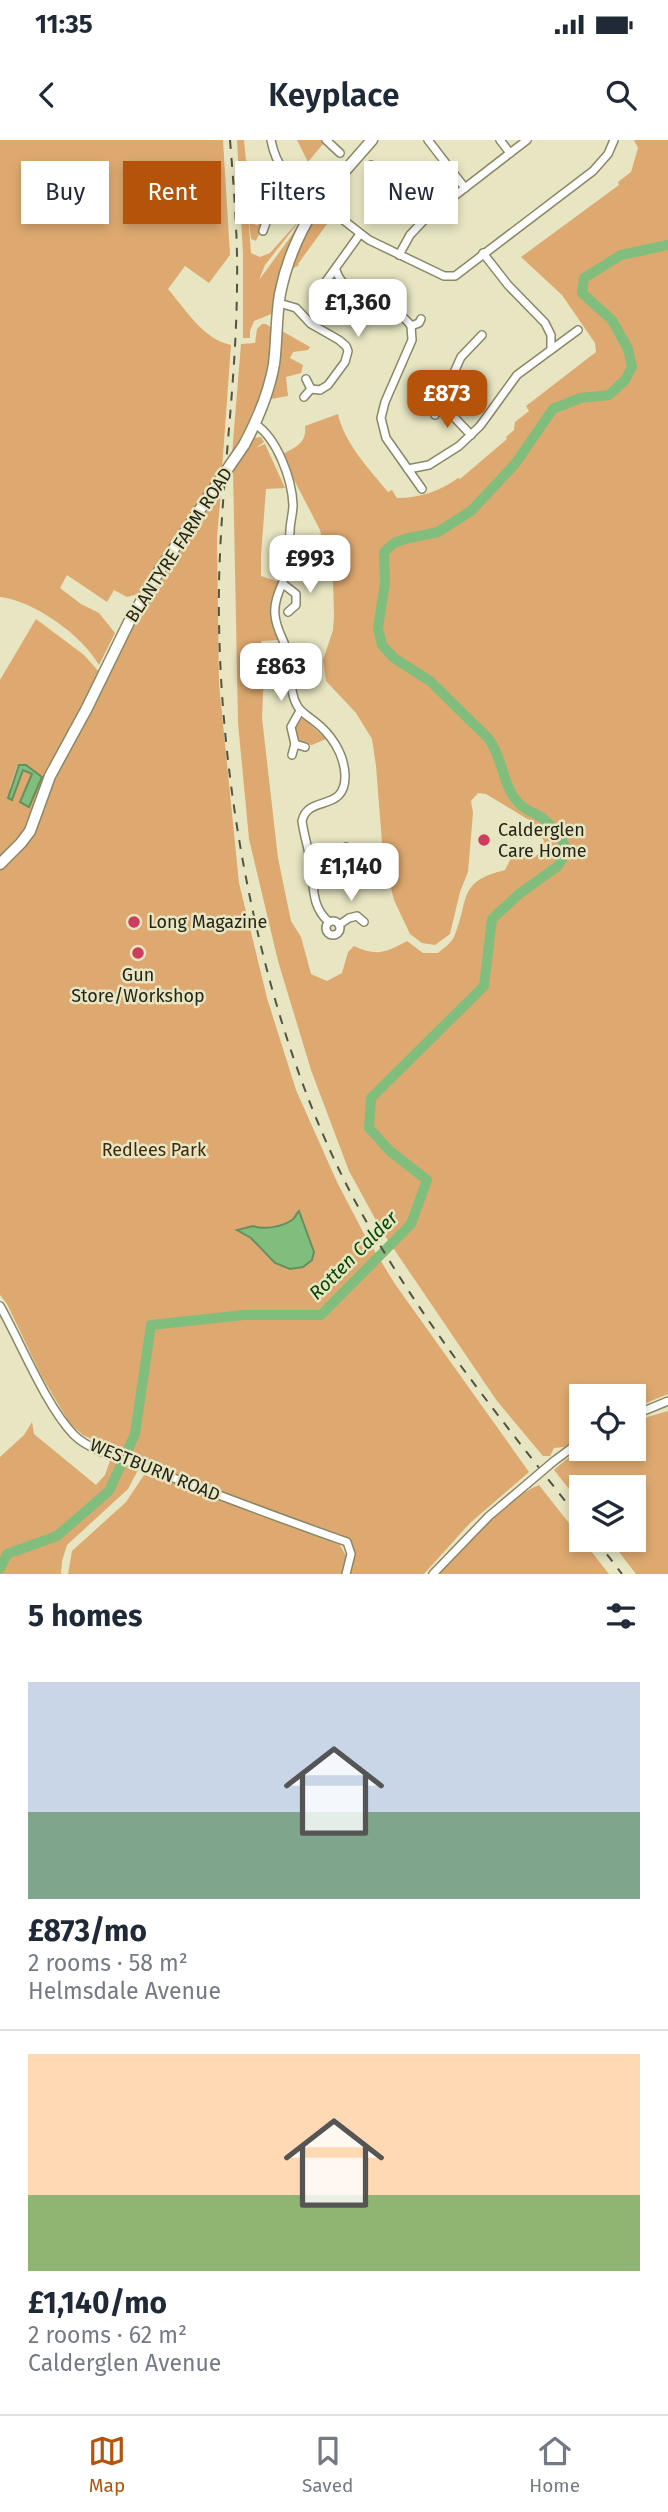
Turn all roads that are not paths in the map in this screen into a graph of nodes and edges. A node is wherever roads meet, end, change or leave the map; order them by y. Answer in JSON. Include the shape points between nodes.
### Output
{"nodes":[{"id":1,"x":271,"y":140,"type":"edge"},
{"id":2,"x":326,"y":140,"type":"edge"},
{"id":3,"x":372,"y":140,"type":"edge"},
{"id":4,"x":428,"y":140,"type":"edge"},
{"id":5,"x":500,"y":140,"type":"edge"},
{"id":6,"x":527,"y":140,"type":"edge"},
{"id":7,"x":614,"y":140,"type":"edge"},
{"id":8,"x":340,"y":153,"type":"dead end"},
{"id":9,"x":510,"y":153,"type":"junction"},
{"id":10,"x":277,"y":161,"type":"edge"},
{"id":11,"x":350,"y":167,"type":"edge"},
{"id":12,"x":465,"y":188,"type":"junction"},
{"id":13,"x":458,"y":193,"type":"edge"},
{"id":14,"x":265,"y":224,"type":"edge"},
{"id":15,"x":309,"y":224,"type":"edge"},
{"id":16,"x":347,"y":224,"type":"edge"},
{"id":17,"x":420,"y":224,"type":"edge"},
{"id":18,"x":263,"y":231,"type":"dead end"},
{"id":19,"x":360,"y":234,"type":"junction"},
{"id":20,"x":483,"y":253,"type":"junction"},
{"id":21,"x":399,"y":255,"type":"junction"},
{"id":22,"x":336,"y":270,"type":"junction"},
{"id":23,"x":319,"y":291,"type":"dead end"},
{"id":24,"x":279,"y":303,"type":"junction"},
{"id":25,"x":421,"y":319,"type":"dead end"},
{"id":26,"x":411,"y":327,"type":"junction"},
{"id":27,"x":578,"y":330,"type":"dead end"},
{"id":28,"x":482,"y":335,"type":"dead end"},
{"id":29,"x":551,"y":349,"type":"junction"},
{"id":30,"x":306,"y":379,"type":"dead end"},
{"id":31,"x":311,"y":389,"type":"junction"},
{"id":32,"x":304,"y":397,"type":"dead end"},
{"id":33,"x":255,"y":425,"type":"junction"},
{"id":34,"x":471,"y":435,"type":"junction"},
{"id":35,"x":408,"y":469,"type":"junction"},
{"id":36,"x":422,"y":489,"type":"dead end"},
{"id":37,"x":283,"y":584,"type":"junction"},
{"id":38,"x":296,"y":605,"type":"junction"},
{"id":39,"x":304,"y":611,"type":"dead end"},
{"id":40,"x":288,"y":612,"type":"dead end"},
{"id":41,"x":300,"y":711,"type":"junction"},
{"id":42,"x":295,"y":744,"type":"junction"},
{"id":43,"x":305,"y":747,"type":"dead end"},
{"id":44,"x":292,"y":755,"type":"dead end"},
{"id":45,"x":346,"y":847,"type":"dead end"},
{"id":46,"x":344,"y":858,"type":"junction"},
{"id":47,"x":0,"y":864,"type":"edge"},
{"id":48,"x":351,"y":864,"type":"dead end"},
{"id":49,"x":311,"y":866,"type":"junction"},
{"id":50,"x":361,"y":907,"type":"dead end"},
{"id":51,"x":357,"y":916,"type":"junction"},
{"id":52,"x":329,"y":922,"type":"junction"},
{"id":53,"x":364,"y":922,"type":"dead end"},
{"id":54,"x":339,"y":925,"type":"junction"},
{"id":55,"x":0,"y":1306,"type":"edge"},
{"id":56,"x":668,"y":1401,"type":"edge"},
{"id":57,"x":646,"y":1410,"type":"edge"},
{"id":58,"x":569,"y":1450,"type":"edge"},
{"id":59,"x":346,"y":1574,"type":"edge"},
{"id":60,"x":433,"y":1574,"type":"edge"}],
"edges":[{"from":1,"to":10,"type":"street"},
{"from":2,"to":8,"type":"street"},
{"from":3,"to":11,"type":"main road","name":"BLANTYRE FARM ROAD"},
{"from":4,"to":12,"type":"street"},
{"from":5,"to":9,"type":"street"},
{"from":6,"to":9,"type":"street"},
{"from":7,"to":20,"type":"street","via":[[593,171]]},
{"from":9,"to":12,"type":"street"},
{"from":12,"to":13,"type":"street"},
{"from":14,"to":18,"type":"street"},
{"from":15,"to":24,"type":"main road","name":"BLANTYRE FARM ROAD","via":[[291,254]]},
{"from":16,"to":19,"type":"street"},
{"from":17,"to":21,"type":"street"},
{"from":19,"to":21,"type":"street"},
{"from":19,"to":22,"type":"street"},
{"from":20,"to":21,"type":"street","via":[[462,272],[449,276]]},
{"from":20,"to":29,"type":"street","via":[[545,323]]},
{"from":22,"to":23,"type":"street"},
{"from":22,"to":26,"type":"street","via":[[348,287],[400,314]]},
{"from":24,"to":31,"type":"street","via":[[292,305],[348,351],[328,385]]},
{"from":24,"to":33,"type":"main road","name":"BLANTYRE FARM ROAD","via":[[272,376]]},
{"from":25,"to":26,"type":"street"},
{"from":26,"to":35,"type":"street","via":[[412,340],[381,418],[386,438]]},
{"from":27,"to":29,"type":"street"},
{"from":28,"to":34,"type":"street","via":[[461,356],[437,411],[452,415]]},
{"from":29,"to":34,"type":"street","via":[[517,375]]},
{"from":30,"to":31,"type":"street"},
{"from":31,"to":32,"type":"street"},
{"from":33,"to":37,"type":"street","via":[[275,448],[290,485],[289,564]]},
{"from":33,"to":47,"type":"main road","name":"BLANTYRE FARM ROAD","bridge":true,"via":[[129,622],[50,776],[30,831]]},
{"from":34,"to":35,"type":"street","via":[[429,466]]},
{"from":35,"to":36,"type":"street"},
{"from":37,"to":38,"type":"street","via":[[296,594]]},
{"from":37,"to":41,"type":"street","via":[[275,619]]},
{"from":38,"to":39,"type":"street"},
{"from":38,"to":40,"type":"street"},
{"from":41,"to":42,"type":"street","via":[[291,727]]},
{"from":41,"to":49,"type":"street","via":[[334,741],[345,774],[337,798],[304,813],[303,834]]},
{"from":42,"to":43,"type":"street"},
{"from":42,"to":44,"type":"street"},
{"from":45,"to":46,"type":"street"},
{"from":46,"to":48,"type":"street"},
{"from":46,"to":49,"type":"street"},
{"from":49,"to":52,"type":"street","via":[[313,895]]},
{"from":50,"to":51,"type":"street"},
{"from":51,"to":53,"type":"street"},
{"from":51,"to":54,"type":"street"},
{"from":52,"to":54,"type":"street"},
{"from":52,"to":54,"type":"street","via":[[326,931],[331,936],[339,932]]},
{"from":55,"to":59,"type":"street","name":"WESTBURN ROAD","via":[[43,1388],[77,1438],[347,1542],[351,1554]]},
{"from":56,"to":57,"type":"street"},
{"from":58,"to":60,"type":"street","bridge":true,"via":[[489,1516]]}]}
